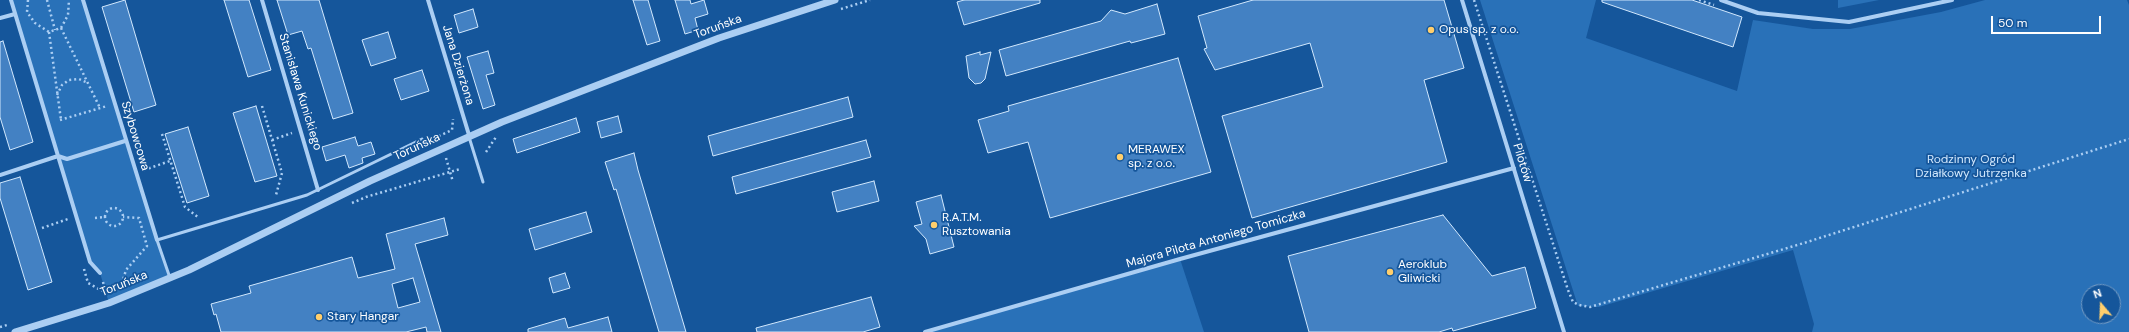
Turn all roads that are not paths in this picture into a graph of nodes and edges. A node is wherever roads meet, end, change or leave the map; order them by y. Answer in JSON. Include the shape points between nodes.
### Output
{"nodes":[{"id":1,"x":10,"y":0,"type":"edge"},
{"id":2,"x":83,"y":0,"type":"edge"},
{"id":3,"x":262,"y":0,"type":"edge"},
{"id":4,"x":428,"y":0,"type":"edge"},
{"id":5,"x":835,"y":0,"type":"edge"},
{"id":6,"x":1462,"y":0,"type":"edge"},
{"id":7,"x":1721,"y":0,"type":"edge"},
{"id":8,"x":1952,"y":0,"type":"edge"},
{"id":9,"x":15,"y":14,"type":"junction"},
{"id":10,"x":0,"y":18,"type":"edge"},
{"id":11,"x":469,"y":136,"type":"junction"},
{"id":12,"x":422,"y":139,"type":"dead end"},
{"id":13,"x":125,"y":141,"type":"junction"},
{"id":14,"x":58,"y":156,"type":"junction"},
{"id":15,"x":1514,"y":168,"type":"junction"},
{"id":16,"x":0,"y":175,"type":"edge"},
{"id":17,"x":483,"y":182,"type":"dead end"},
{"id":18,"x":318,"y":190,"type":"junction"},
{"id":19,"x":158,"y":240,"type":"junction"},
{"id":20,"x":100,"y":273,"type":"road end"},
{"id":21,"x":170,"y":278,"type":"junction"},
{"id":22,"x":15,"y":332,"type":"edge"},
{"id":23,"x":925,"y":332,"type":"edge"},
{"id":24,"x":1564,"y":332,"type":"edge"}],
"edges":[{"from":1,"to":9,"type":"street"},
{"from":2,"to":13,"type":"street","name":"Szybowcowa"},
{"from":3,"to":18,"type":"street","name":"Stanisława Kunickiego"},
{"from":4,"to":11,"type":"street","name":"Jana Dzierżona"},
{"from":5,"to":11,"type":"street","name":"Toruńska","via":[[719,38]]},
{"from":6,"to":15,"type":"street","name":"Pilotów"},
{"from":7,"to":8,"type":"street","via":[[1758,13],[1849,22]]},
{"from":9,"to":10,"type":"street"},
{"from":9,"to":14,"type":"street"},
{"from":11,"to":17,"type":"lane"},
{"from":11,"to":21,"type":"street","name":"Toruńska"},
{"from":12,"to":18,"type":"lane"},
{"from":13,"to":14,"type":"street","via":[[67,159]]},
{"from":13,"to":19,"type":"street","name":"Szybowcowa"},
{"from":14,"to":16,"type":"street"},
{"from":14,"to":20,"type":"street","via":[[90,262]]},
{"from":15,"to":23,"type":"street","name":"Majora Pilota Antoniego Tomiczka"},
{"from":15,"to":24,"type":"street","name":"Pilotów"},
{"from":18,"to":19,"type":"lane"},
{"from":19,"to":21,"type":"lane","name":"Szybowcowa"},
{"from":21,"to":22,"type":"street","name":"Toruńska","via":[[109,303]]}]}
